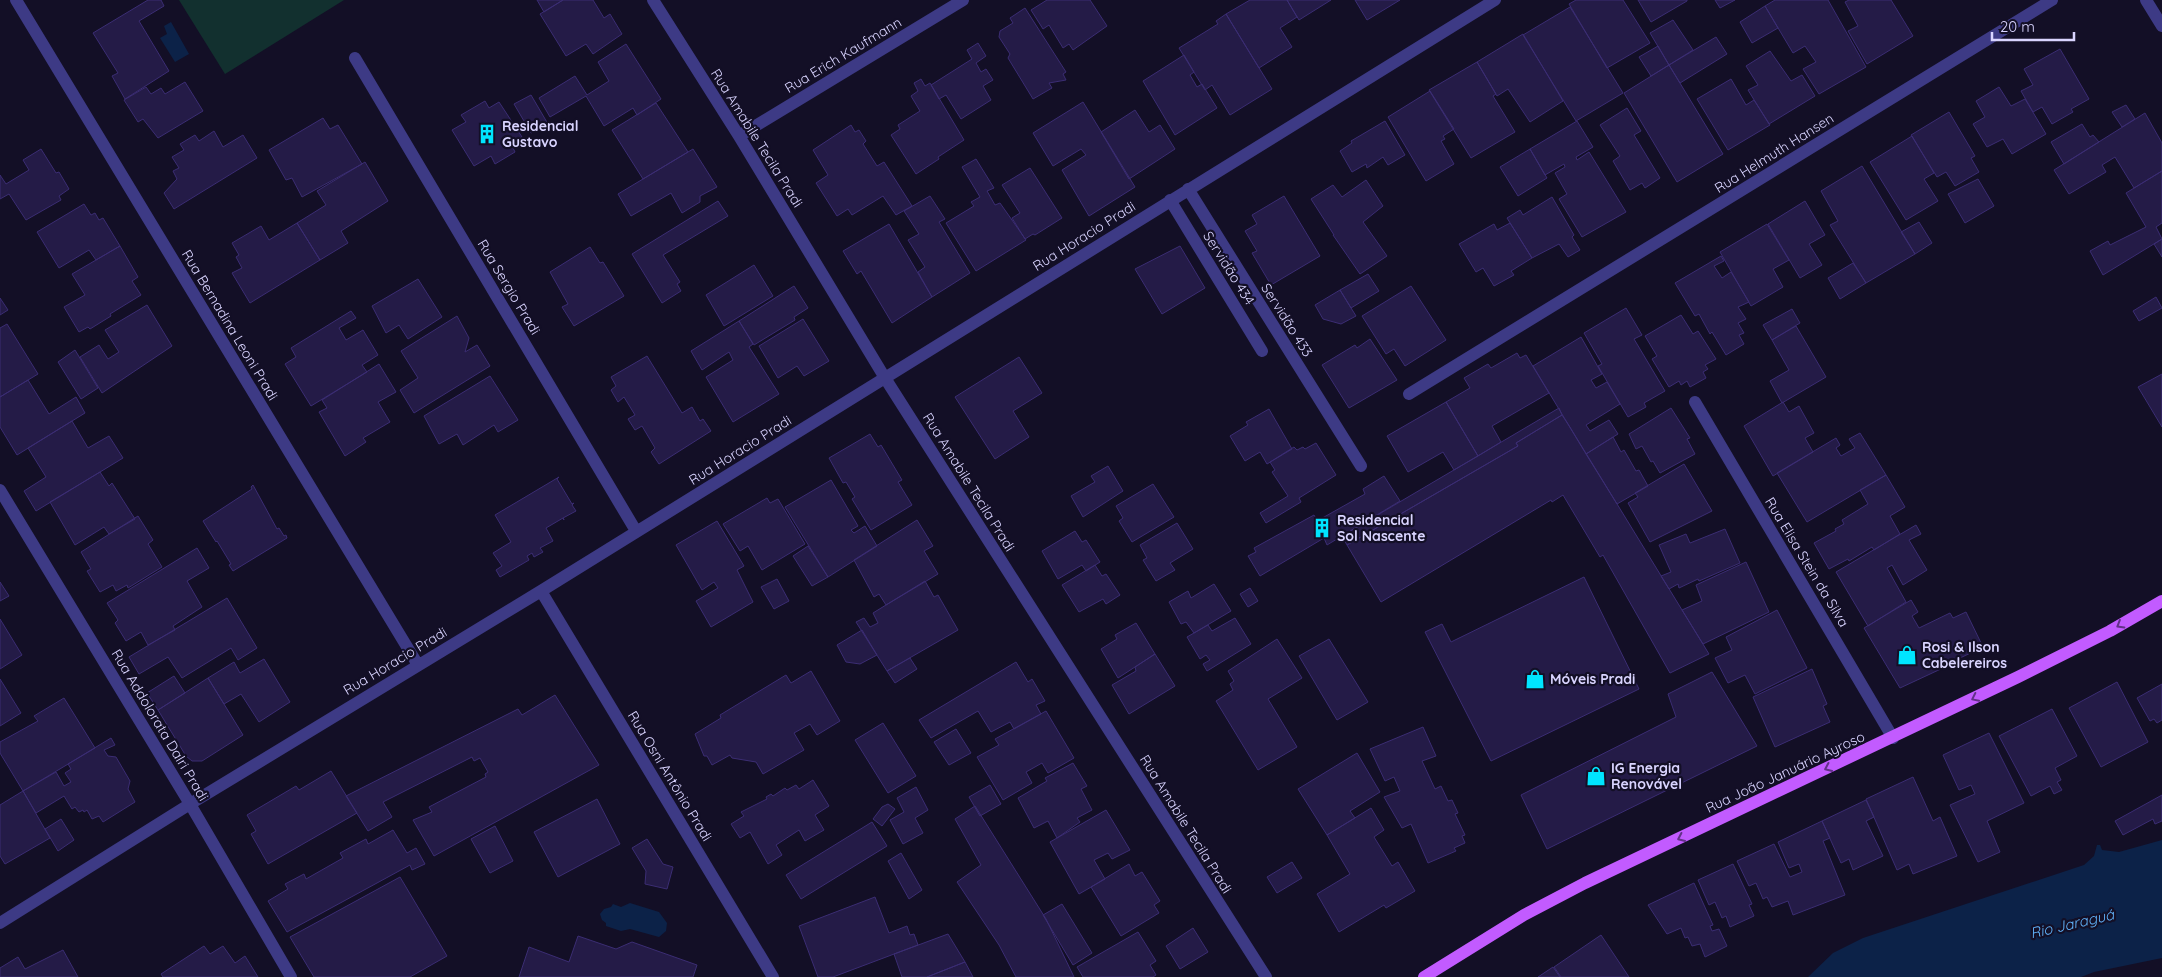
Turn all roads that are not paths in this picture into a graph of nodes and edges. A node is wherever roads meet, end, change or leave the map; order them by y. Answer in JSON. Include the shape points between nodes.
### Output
{"nodes":[{"id":1,"x":16,"y":0,"type":"edge"},
{"id":2,"x":653,"y":0,"type":"edge"},
{"id":3,"x":962,"y":0,"type":"edge"},
{"id":4,"x":1495,"y":0,"type":"edge"},
{"id":5,"x":2052,"y":0,"type":"edge"},
{"id":6,"x":2146,"y":0,"type":"edge"},
{"id":7,"x":2162,"y":26,"type":"edge"},
{"id":8,"x":355,"y":58,"type":"dead end"},
{"id":9,"x":739,"y":136,"type":"junction"},
{"id":10,"x":1188,"y":189,"type":"junction"},
{"id":11,"x":1170,"y":200,"type":"junction"},
{"id":12,"x":1262,"y":351,"type":"dead end"},
{"id":13,"x":885,"y":378,"type":"junction"},
{"id":14,"x":1409,"y":394,"type":"dead end"},
{"id":15,"x":1695,"y":402,"type":"dead end"},
{"id":16,"x":1361,"y":466,"type":"dead end"},
{"id":17,"x":0,"y":492,"type":"edge"},
{"id":18,"x":636,"y":531,"type":"junction"},
{"id":19,"x":541,"y":591,"type":"junction"},
{"id":20,"x":2162,"y":600,"type":"edge"},
{"id":21,"x":418,"y":665,"type":"junction"},
{"id":22,"x":1893,"y":738,"type":"junction"},
{"id":23,"x":190,"y":804,"type":"junction"},
{"id":24,"x":0,"y":923,"type":"edge"},
{"id":25,"x":291,"y":977,"type":"edge"},
{"id":26,"x":773,"y":977,"type":"edge"},
{"id":27,"x":1266,"y":977,"type":"edge"},
{"id":28,"x":1424,"y":977,"type":"edge"}],
"edges":[{"from":1,"to":21,"type":"street","name":"Rua Bernadina Leoni Pradi"},
{"from":2,"to":9,"type":"street","name":"Rua Amabile Tecila Pradi"},
{"from":3,"to":9,"type":"street","name":"Rua Erich Kaufmann"},
{"from":4,"to":10,"type":"street","name":"Rua Horacio Pradi"},
{"from":5,"to":14,"type":"street","name":"Rua Helmuth Hansen"},
{"from":6,"to":7,"type":"street"},
{"from":8,"to":18,"type":"street","name":"Rua Sergio Pradi"},
{"from":9,"to":13,"type":"street","name":"Rua Amabile Tecila Pradi"},
{"from":10,"to":11,"type":"street","name":"Rua Horacio Pradi"},
{"from":10,"to":16,"type":"street","name":"Servidão 433"},
{"from":11,"to":12,"type":"street","name":"Servidão 434"},
{"from":11,"to":13,"type":"street","name":"Rua Horacio Pradi"},
{"from":13,"to":18,"type":"street","name":"Rua Horacio Pradi"},
{"from":13,"to":27,"type":"street","name":"Rua Amabile Tecila Pradi"},
{"from":15,"to":22,"type":"street","name":"Rua Elisa Stein da Silva"},
{"from":17,"to":23,"type":"street","name":"Rua Addolorata Dalri Pradi"},
{"from":18,"to":19,"type":"street","name":"Rua Horacio Pradi"},
{"from":19,"to":21,"type":"street","name":"Rua Horacio Pradi"},
{"from":19,"to":26,"type":"street","name":"Rua Osni Antônio Pradi"},
{"from":20,"to":22,"type":"main road","name":"Rua João Januário Ayroso","one_way":true,"via":[[2110,631]]},
{"from":21,"to":23,"type":"street","name":"Rua Horacio Pradi"},
{"from":22,"to":28,"type":"main road","name":"Rua João Januário Ayroso","one_way":true,"via":[[1585,883],[1524,915]]},
{"from":23,"to":24,"type":"street","name":"Rua Horacio Pradi"},
{"from":23,"to":25,"type":"street","name":"Rua Addolorata Dalri Pradi"}]}
